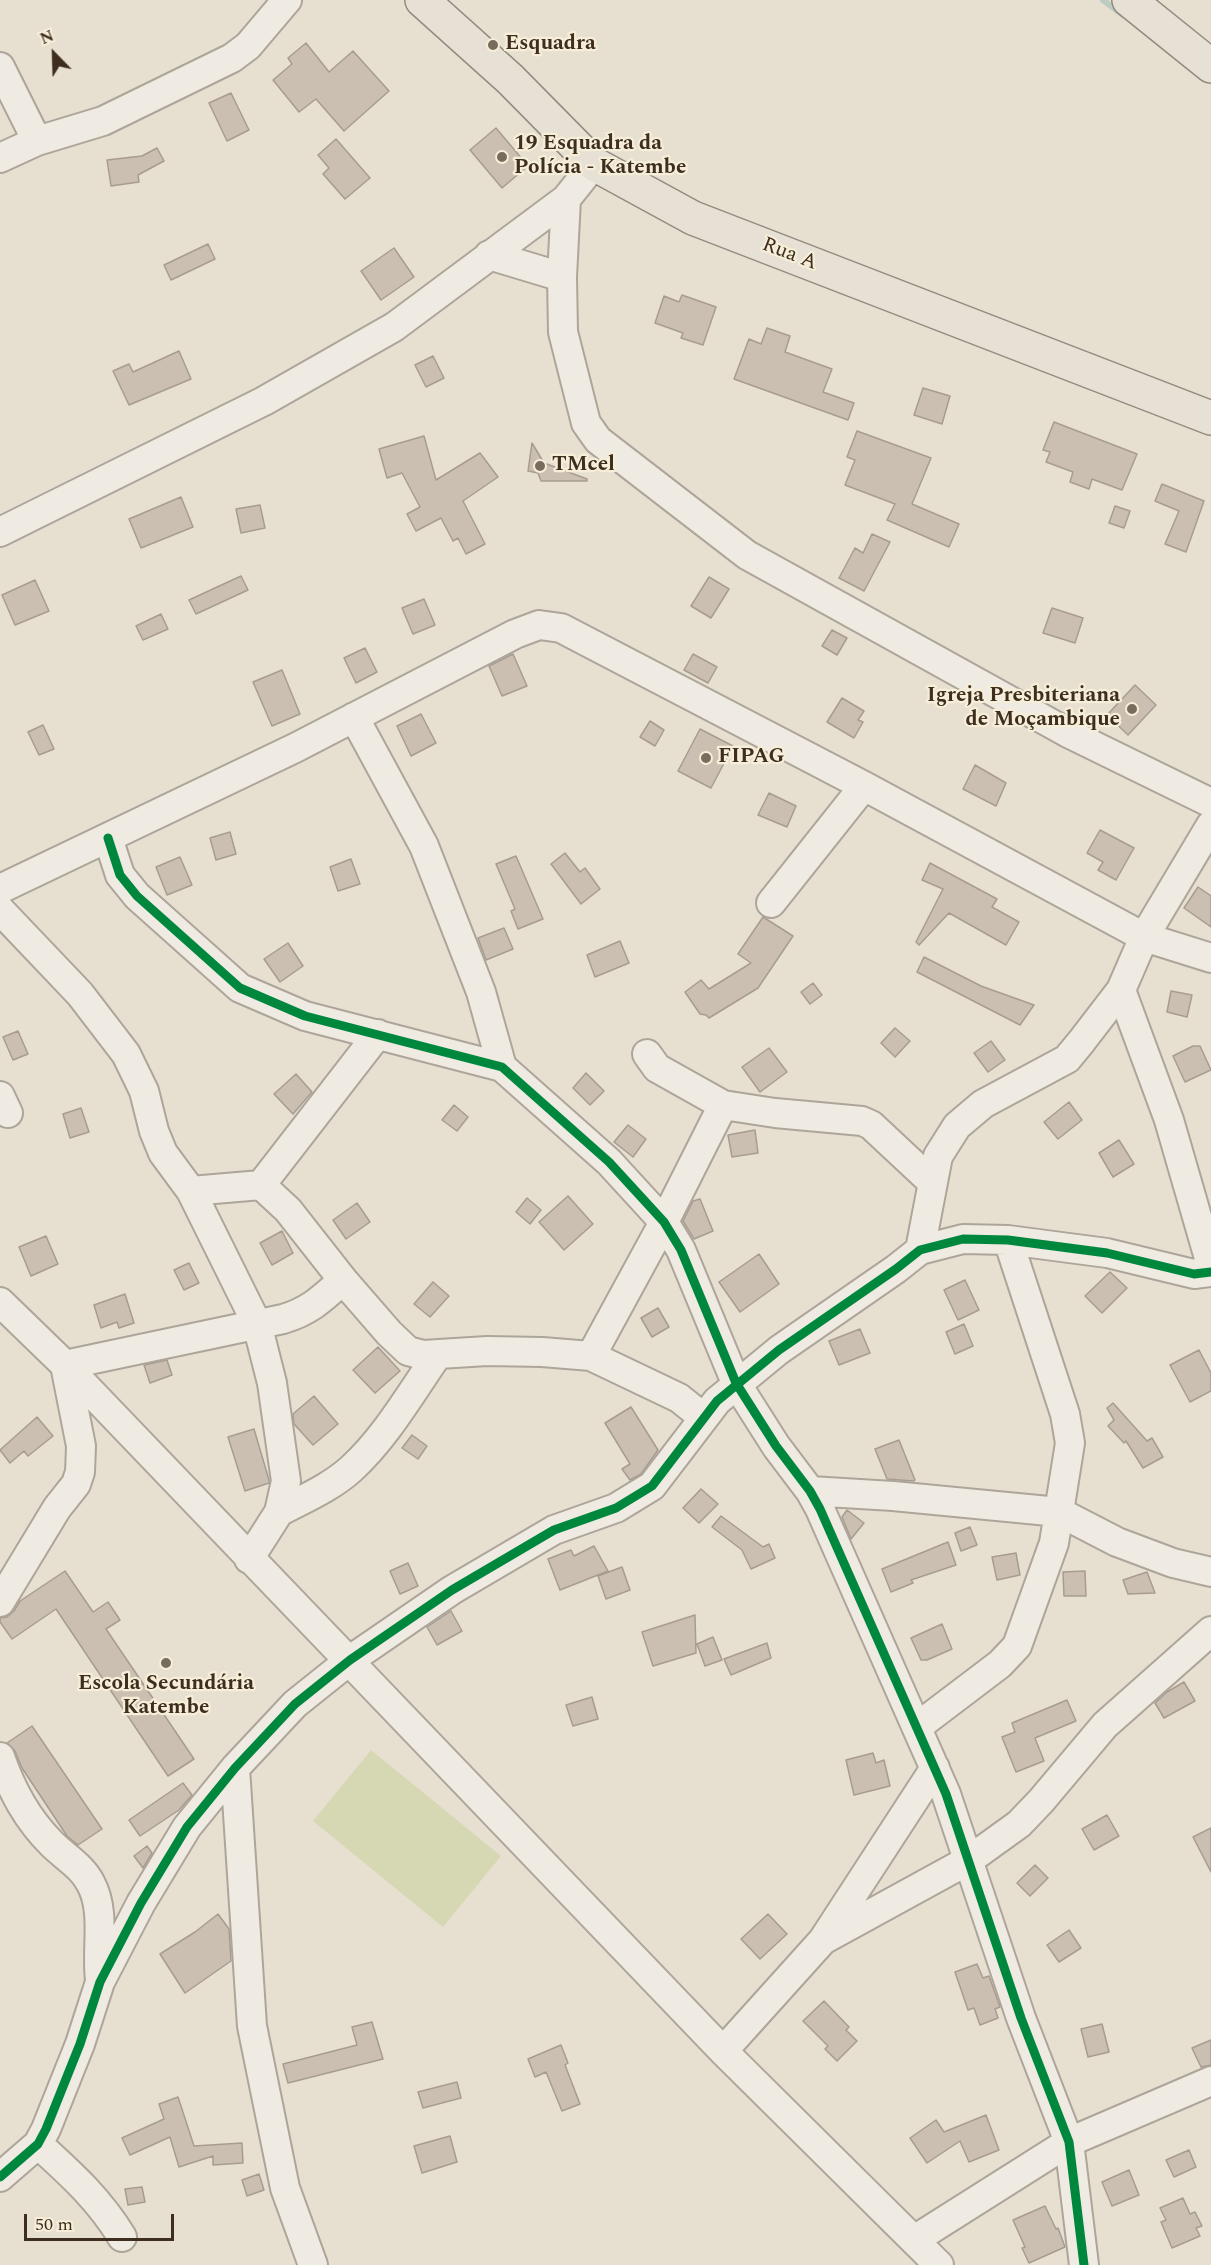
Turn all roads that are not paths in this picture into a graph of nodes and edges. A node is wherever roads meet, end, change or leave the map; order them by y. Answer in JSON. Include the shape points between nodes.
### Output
{"nodes":[{"id":1,"x":287,"y":0,"type":"edge"},
{"id":2,"x":422,"y":0,"type":"edge"},
{"id":3,"x":1129,"y":0,"type":"edge"},
{"id":4,"x":1211,"y":66,"type":"edge"},
{"id":5,"x":0,"y":68,"type":"edge"},
{"id":6,"x":37,"y":141,"type":"junction"},
{"id":7,"x":0,"y":158,"type":"edge"},
{"id":8,"x":594,"y":164,"type":"junction"},
{"id":9,"x":566,"y":199,"type":"junction"},
{"id":10,"x":489,"y":255,"type":"junction"},
{"id":11,"x":562,"y":277,"type":"junction"},
{"id":12,"x":1211,"y":418,"type":"edge"},
{"id":13,"x":0,"y":532,"type":"edge"},
{"id":14,"x":354,"y":717,"type":"junction"},
{"id":15,"x":864,"y":786,"type":"junction"},
{"id":16,"x":1211,"y":803,"type":"edge"},
{"id":17,"x":1211,"y":825,"type":"edge"},
{"id":18,"x":108,"y":838,"type":"junction"},
{"id":19,"x":0,"y":889,"type":"edge"},
{"id":20,"x":771,"y":903,"type":"dead end"},
{"id":21,"x":0,"y":910,"type":"edge"},
{"id":22,"x":1144,"y":937,"type":"junction"},
{"id":23,"x":1211,"y":958,"type":"edge"},
{"id":24,"x":1121,"y":990,"type":"junction"},
{"id":25,"x":378,"y":1034,"type":"junction"},
{"id":26,"x":647,"y":1054,"type":"dead end"},
{"id":27,"x":501,"y":1067,"type":"junction"},
{"id":28,"x":723,"y":1105,"type":"junction"},
{"id":29,"x":932,"y":1182,"type":"junction"},
{"id":30,"x":261,"y":1185,"type":"junction"},
{"id":31,"x":191,"y":1191,"type":"junction"},
{"id":32,"x":664,"y":1222,"type":"junction"},
{"id":33,"x":1008,"y":1240,"type":"junction"},
{"id":34,"x":920,"y":1250,"type":"junction"},
{"id":35,"x":1211,"y":1265,"type":"edge"},
{"id":36,"x":1211,"y":1272,"type":"edge"},
{"id":37,"x":344,"y":1280,"type":"junction"},
{"id":38,"x":0,"y":1302,"type":"edge"},
{"id":39,"x":257,"y":1324,"type":"junction"},
{"id":40,"x":438,"y":1354,"type":"junction"},
{"id":41,"x":591,"y":1356,"type":"junction"},
{"id":42,"x":64,"y":1365,"type":"junction"},
{"id":43,"x":736,"y":1383,"type":"junction"},
{"id":44,"x":704,"y":1418,"type":"junction"},
{"id":45,"x":810,"y":1491,"type":"junction"},
{"id":46,"x":279,"y":1512,"type":"junction"},
{"id":47,"x":1059,"y":1512,"type":"junction"},
{"id":48,"x":249,"y":1559,"type":"junction"},
{"id":49,"x":1211,"y":1572,"type":"edge"},
{"id":50,"x":0,"y":1602,"type":"edge"},
{"id":51,"x":1211,"y":1631,"type":"edge"},
{"id":52,"x":350,"y":1660,"type":"junction"},
{"id":53,"x":917,"y":1727,"type":"junction"},
{"id":54,"x":0,"y":1757,"type":"edge"},
{"id":55,"x":235,"y":1768,"type":"junction"},
{"id":56,"x":935,"y":1768,"type":"junction"},
{"id":57,"x":969,"y":1860,"type":"junction"},
{"id":58,"x":823,"y":1940,"type":"junction"},
{"id":59,"x":100,"y":1982,"type":"junction"},
{"id":60,"x":723,"y":2051,"type":"junction"},
{"id":61,"x":1211,"y":2081,"type":"edge"},
{"id":62,"x":1069,"y":2142,"type":"junction"},
{"id":63,"x":38,"y":2144,"type":"junction"},
{"id":64,"x":0,"y":2177,"type":"edge"},
{"id":65,"x":122,"y":2237,"type":"dead end"},
{"id":66,"x":914,"y":2240,"type":"junction"},
{"id":67,"x":313,"y":2265,"type":"edge"},
{"id":68,"x":939,"y":2265,"type":"edge"},
{"id":69,"x":1084,"y":2265,"type":"edge"}],
"edges":[{"from":1,"to":6,"type":"street","via":[[248,46],[232,58],[103,121]]},
{"from":2,"to":8,"type":"main road","name":"Rua A","via":[[510,79]]},
{"from":3,"to":4,"type":"main road"},
{"from":5,"to":6,"type":"street"},
{"from":6,"to":7,"type":"street"},
{"from":8,"to":9,"type":"street"},
{"from":8,"to":12,"type":"main road","name":"Rua A","via":[[693,218]]},
{"from":9,"to":10,"type":"street"},
{"from":9,"to":11,"type":"street"},
{"from":10,"to":11,"type":"street"},
{"from":10,"to":13,"type":"street","via":[[394,327],[264,401]]},
{"from":11,"to":16,"type":"street","via":[[563,332],[586,423],[598,440],[747,555],[1070,734]]},
{"from":14,"to":15,"type":"street","via":[[539,625],[561,628]]},
{"from":14,"to":18,"type":"street"},
{"from":14,"to":27,"type":"street","via":[[424,846],[481,992]]},
{"from":15,"to":20,"type":"street"},
{"from":15,"to":22,"type":"street"},
{"from":17,"to":22,"type":"street"},
{"from":18,"to":19,"type":"street"},
{"from":18,"to":25,"type":"street","via":[[120,875],[137,896],[240,988],[305,1017]]},
{"from":21,"to":31,"type":"street","via":[[80,994],[126,1054],[144,1092],[163,1154]]},
{"from":22,"to":23,"type":"street"},
{"from":22,"to":24,"type":"street"},
{"from":24,"to":29,"type":"street","via":[[1066,1059],[982,1104],[957,1126],[938,1156]]},
{"from":24,"to":35,"type":"street","via":[[1169,1120]]},
{"from":25,"to":27,"type":"street"},
{"from":25,"to":30,"type":"street"},
{"from":26,"to":28,"type":"street","via":[[657,1068]]},
{"from":27,"to":32,"type":"street","via":[[609,1162]]},
{"from":28,"to":29,"type":"street","via":[[862,1121]]},
{"from":28,"to":32,"type":"street"},
{"from":29,"to":34,"type":"street"},
{"from":30,"to":31,"type":"street"},
{"from":30,"to":37,"type":"street","via":[[288,1210]]},
{"from":31,"to":39,"type":"street"},
{"from":32,"to":41,"type":"street"},
{"from":32,"to":43,"type":"street","via":[[681,1250]]},
{"from":33,"to":34,"type":"street","via":[[963,1239]]},
{"from":33,"to":36,"type":"street","via":[[1107,1253],[1194,1274]]},
{"from":33,"to":47,"type":"street","via":[[1065,1414],[1070,1443]]},
{"from":34,"to":43,"type":"street"},
{"from":37,"to":39,"type":"street","via":[[303,1313]]},
{"from":37,"to":40,"type":"street","via":[[408,1351]]},
{"from":38,"to":42,"type":"street"},
{"from":39,"to":42,"type":"street"},
{"from":39,"to":46,"type":"street","via":[[272,1383],[286,1481]]},
{"from":40,"to":41,"type":"street","via":[[487,1351]]},
{"from":40,"to":46,"type":"street","via":[[371,1448],[350,1470]]},
{"from":41,"to":44,"type":"street","via":[[679,1398]]},
{"from":42,"to":48,"type":"street"},
{"from":42,"to":50,"type":"street","via":[[81,1446],[80,1472]]},
{"from":43,"to":44,"type":"street"},
{"from":43,"to":45,"type":"street"},
{"from":44,"to":52,"type":"street","via":[[652,1486],[616,1508],[555,1530],[534,1542],[452,1590]]},
{"from":45,"to":47,"type":"street"},
{"from":45,"to":53,"type":"street"},
{"from":46,"to":48,"type":"street"},
{"from":47,"to":49,"type":"street","via":[[1117,1542]]},
{"from":47,"to":53,"type":"street","via":[[1054,1543],[1017,1646],[1000,1664]]},
{"from":48,"to":52,"type":"street"},
{"from":51,"to":57,"type":"street","via":[[1105,1725],[1019,1824]]},
{"from":52,"to":55,"type":"street","via":[[295,1704]]},
{"from":52,"to":60,"type":"street"},
{"from":53,"to":56,"type":"street"},
{"from":54,"to":59,"type":"street","via":[[9,1784],[34,1824],[91,1883],[99,1927]]},
{"from":55,"to":59,"type":"street","via":[[187,1827]]},
{"from":55,"to":67,"type":"street","via":[[252,2026],[285,2188]]},
{"from":56,"to":57,"type":"street"},
{"from":56,"to":58,"type":"street"},
{"from":57,"to":58,"type":"street"},
{"from":57,"to":62,"type":"street","via":[[1021,2018]]},
{"from":58,"to":60,"type":"street"},
{"from":59,"to":63,"type":"street","via":[[80,2044]]},
{"from":60,"to":66,"type":"street"},
{"from":61,"to":62,"type":"street"},
{"from":62,"to":66,"type":"street"},
{"from":62,"to":69,"type":"street"},
{"from":63,"to":64,"type":"street"},
{"from":63,"to":65,"type":"street","via":[[80,2181]]},
{"from":66,"to":68,"type":"street"}]}
